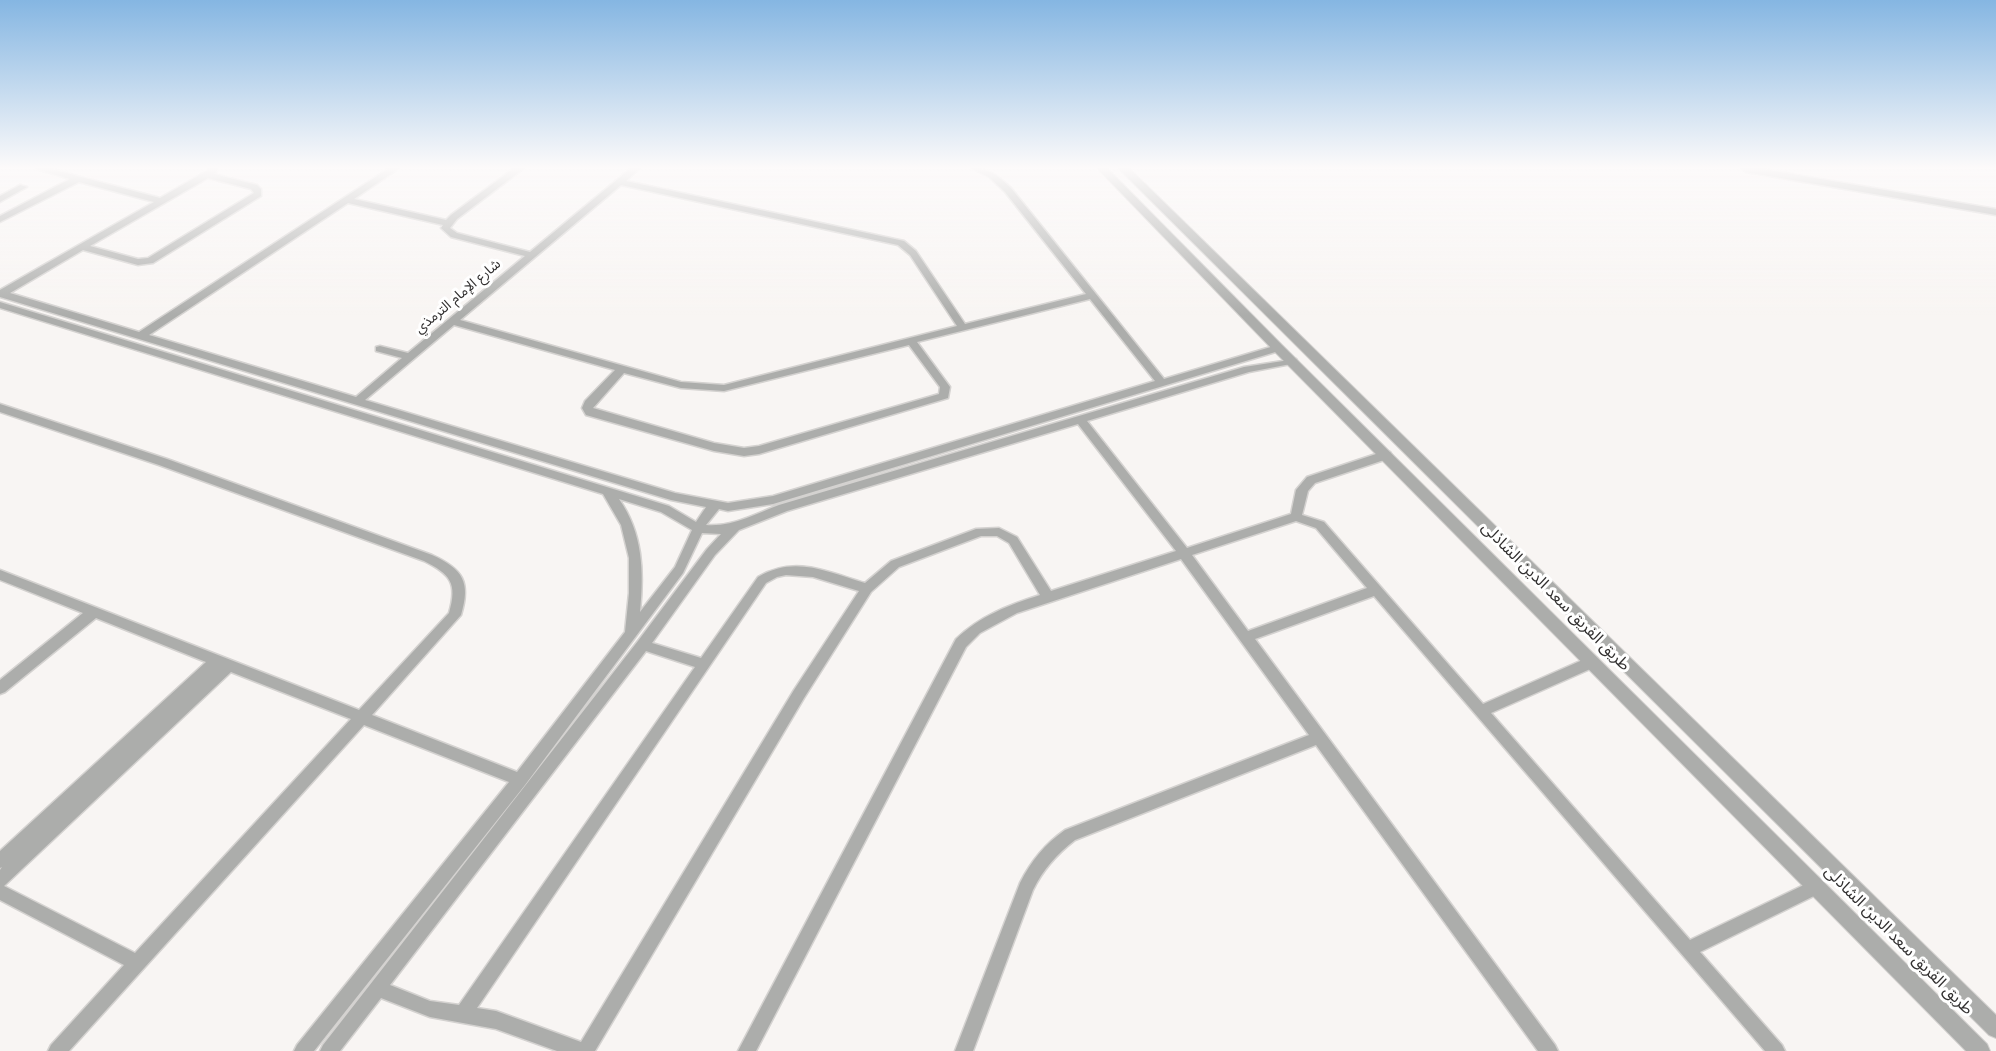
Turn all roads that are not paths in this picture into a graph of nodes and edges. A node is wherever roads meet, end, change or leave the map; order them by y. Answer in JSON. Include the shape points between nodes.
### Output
{"nodes":[{"id":1,"x":132,"y":218,"type":"edge"},
{"id":2,"x":219,"y":218,"type":"edge"},
{"id":3,"x":319,"y":218,"type":"edge"},
{"id":4,"x":425,"y":218,"type":"edge"},
{"id":5,"x":453,"y":218,"type":"edge"},
{"id":6,"x":576,"y":218,"type":"edge"},
{"id":7,"x":786,"y":218,"type":"edge"},
{"id":8,"x":1030,"y":218,"type":"edge"},
{"id":9,"x":1151,"y":218,"type":"edge"},
{"id":10,"x":1174,"y":218,"type":"edge"},
{"id":11,"x":446,"y":223,"type":"junction"},
{"id":12,"x":82,"y":247,"type":"junction"},
{"id":13,"x":531,"y":255,"type":"junction"},
{"id":14,"x":1092,"y":295,"type":"junction"},
{"id":15,"x":0,"y":297,"type":"edge"},
{"id":16,"x":48,"y":308,"type":"junction"},
{"id":17,"x":34,"y":316,"type":"junction"},
{"id":18,"x":451,"y":321,"type":"junction"},
{"id":19,"x":110,"y":326,"type":"junction"},
{"id":20,"x":963,"y":328,"type":"junction"},
{"id":21,"x":96,"y":334,"type":"junction"},
{"id":22,"x":141,"y":335,"type":"junction"},
{"id":23,"x":912,"y":342,"type":"junction"},
{"id":24,"x":182,"y":348,"type":"junction"},
{"id":25,"x":1278,"y":348,"type":"junction"},
{"id":26,"x":380,"y":349,"type":"dead end"},
{"id":27,"x":169,"y":356,"type":"junction"},
{"id":28,"x":409,"y":357,"type":"junction"},
{"id":29,"x":1239,"y":360,"type":"junction"},
{"id":30,"x":1292,"y":361,"type":"junction"},
{"id":31,"x":622,"y":369,"type":"junction"},
{"id":32,"x":1248,"y":369,"type":"junction"},
{"id":33,"x":1162,"y":384,"type":"junction"},
{"id":34,"x":321,"y":391,"type":"junction"},
{"id":35,"x":1119,"y":397,"type":"junction"},
{"id":36,"x":310,"y":400,"type":"junction"},
{"id":37,"x":356,"y":402,"type":"junction"},
{"id":38,"x":1127,"y":406,"type":"junction"},
{"id":39,"x":0,"y":408,"type":"edge"},
{"id":40,"x":388,"y":412,"type":"junction"},
{"id":41,"x":1081,"y":420,"type":"junction"},
{"id":42,"x":378,"y":421,"type":"junction"},
{"id":43,"x":1019,"y":433,"type":"junction"},
{"id":44,"x":1386,"y":454,"type":"junction"},
{"id":45,"x":607,"y":491,"type":"junction"},
{"id":46,"x":675,"y":497,"type":"junction"},
{"id":47,"x":774,"y":505,"type":"junction"},
{"id":48,"x":715,"y":506,"type":"junction"},
{"id":49,"x":738,"y":507,"type":"junction"},
{"id":50,"x":665,"y":509,"type":"junction"},
{"id":51,"x":1296,"y":518,"type":"junction"},
{"id":52,"x":700,"y":528,"type":"junction"},
{"id":53,"x":733,"y":530,"type":"junction"},
{"id":54,"x":1184,"y":553,"type":"junction"},
{"id":55,"x":689,"y":555,"type":"junction"},
{"id":56,"x":707,"y":558,"type":"junction"},
{"id":57,"x":0,"y":575,"type":"edge"},
{"id":58,"x":867,"y":589,"type":"junction"},
{"id":59,"x":1376,"y":590,"type":"junction"},
{"id":60,"x":1047,"y":596,"type":"junction"},
{"id":61,"x":94,"y":612,"type":"junction"},
{"id":62,"x":631,"y":634,"type":"junction"},
{"id":63,"x":1246,"y":637,"type":"junction"},
{"id":64,"x":643,"y":645,"type":"junction"},
{"id":65,"x":1592,"y":662,"type":"junction"},
{"id":66,"x":223,"y":663,"type":"junction"},
{"id":67,"x":704,"y":664,"type":"junction"},
{"id":68,"x":0,"y":688,"type":"edge"},
{"id":69,"x":1654,"y":691,"type":"junction"},
{"id":70,"x":1629,"y":698,"type":"junction"},
{"id":71,"x":1481,"y":711,"type":"junction"},
{"id":72,"x":362,"y":718,"type":"junction"},
{"id":73,"x":560,"y":728,"type":"junction"},
{"id":74,"x":1695,"y":732,"type":"junction"},
{"id":75,"x":575,"y":733,"type":"junction"},
{"id":76,"x":1320,"y":737,"type":"junction"},
{"id":77,"x":1670,"y":740,"type":"junction"},
{"id":78,"x":520,"y":780,"type":"junction"},
{"id":79,"x":0,"y":861,"type":"edge"},
{"id":80,"x":449,"y":869,"type":"junction"},
{"id":81,"x":465,"y":875,"type":"junction"},
{"id":82,"x":0,"y":880,"type":"edge"},
{"id":83,"x":1816,"y":887,"type":"junction"},
{"id":84,"x":0,"y":892,"type":"edge"},
{"id":85,"x":1688,"y":949,"type":"junction"},
{"id":86,"x":138,"y":963,"type":"junction"},
{"id":87,"x":377,"y":988,"type":"junction"},
{"id":88,"x":462,"y":1015,"type":"junction"},
{"id":89,"x":1996,"y":1028,"type":"edge"},
{"id":90,"x":57,"y":1051,"type":"edge"},
{"id":91,"x":303,"y":1051,"type":"edge"},
{"id":92,"x":329,"y":1051,"type":"edge"},
{"id":93,"x":583,"y":1051,"type":"edge"},
{"id":94,"x":747,"y":1051,"type":"edge"},
{"id":95,"x":964,"y":1051,"type":"edge"},
{"id":96,"x":1549,"y":1051,"type":"edge"},
{"id":97,"x":1776,"y":1051,"type":"edge"},
{"id":98,"x":1980,"y":1051,"type":"edge"}],
"edges":[{"from":1,"to":12,"type":"street"},
{"from":2,"to":12,"type":"street","via":[[150,261],[138,262]]},
{"from":3,"to":22,"type":"street"},
{"from":4,"to":11,"type":"street"},
{"from":5,"to":11,"type":"street"},
{"from":6,"to":13,"type":"street","name":"شارع الإمام الترمذي"},
{"from":7,"to":20,"type":"street","via":[[901,243],[914,253]]},
{"from":8,"to":14,"type":"street"},
{"from":9,"to":25,"type":"street","name":"طريق الفريق سعد الدين الشاذلى"},
{"from":10,"to":69,"type":"street","name":"طريق الفريق سعد الدين الشاذلى"},
{"from":11,"to":13,"type":"street","via":[[447,232],[454,235]]},
{"from":12,"to":15,"type":"street"},
{"from":13,"to":18,"type":"street","name":"شارع الإمام الترمذي"},
{"from":14,"to":20,"type":"street"},
{"from":14,"to":33,"type":"street"},
{"from":15,"to":16,"type":"street"},
{"from":15,"to":17,"type":"street"},
{"from":16,"to":17,"type":"street"},
{"from":16,"to":19,"type":"street"},
{"from":17,"to":21,"type":"street"},
{"from":18,"to":28,"type":"street","name":"شارع الإمام الترمذي"},
{"from":18,"to":31,"type":"street"},
{"from":19,"to":21,"type":"street"},
{"from":19,"to":22,"type":"street"},
{"from":20,"to":23,"type":"street"},
{"from":21,"to":27,"type":"street"},
{"from":22,"to":24,"type":"street"},
{"from":23,"to":31,"type":"street","via":[[724,388],[681,385]]},
{"from":23,"to":31,"type":"street","via":[[945,387],[944,396],[752,451],[714,447],[590,412],[589,403]]},
{"from":24,"to":27,"type":"street"},
{"from":24,"to":34,"type":"street"},
{"from":25,"to":29,"type":"street"},
{"from":25,"to":30,"type":"street","name":"طريق الفريق سعد الدين الشاذلى"},
{"from":26,"to":28,"type":"street"},
{"from":27,"to":36,"type":"street"},
{"from":28,"to":37,"type":"street","name":"شارع الإمام الترمذي"},
{"from":29,"to":32,"type":"street"},
{"from":29,"to":33,"type":"street"},
{"from":30,"to":32,"type":"street"},
{"from":30,"to":44,"type":"street","name":"طريق الفريق سعد الدين الشاذلى"},
{"from":32,"to":38,"type":"street"},
{"from":33,"to":35,"type":"street"},
{"from":34,"to":36,"type":"street"},
{"from":34,"to":37,"type":"street"},
{"from":35,"to":38,"type":"street"},
{"from":35,"to":43,"type":"street"},
{"from":36,"to":42,"type":"street"},
{"from":37,"to":40,"type":"street"},
{"from":38,"to":41,"type":"street"},
{"from":39,"to":72,"type":"street","via":[[184,470],[448,567],[459,583],[461,598],[455,615]]},
{"from":40,"to":42,"type":"street"},
{"from":40,"to":46,"type":"street"},
{"from":41,"to":43,"type":"street"},
{"from":41,"to":54,"type":"street"},
{"from":42,"to":45,"type":"street"},
{"from":43,"to":47,"type":"street"},
{"from":44,"to":51,"type":"street","via":[[1311,480],[1302,490]]},
{"from":44,"to":65,"type":"street","name":"طريق الفريق سعد الدين الشاذلى"},
{"from":45,"to":50,"type":"street"},
{"from":45,"to":62,"type":"street","via":[[625,518],[636,550],[638,577]]},
{"from":46,"to":48,"type":"street"},
{"from":46,"to":50,"type":"street"},
{"from":47,"to":49,"type":"street"},
{"from":47,"to":53,"type":"street"},
{"from":48,"to":49,"type":"street"},
{"from":48,"to":52,"type":"street"},
{"from":49,"to":53,"type":"street","via":[[740,518]]},
{"from":50,"to":52,"type":"street"},
{"from":51,"to":54,"type":"street"},
{"from":51,"to":59,"type":"street","via":[[1320,525]]},
{"from":52,"to":53,"type":"street"},
{"from":52,"to":55,"type":"street"},
{"from":53,"to":56,"type":"street"},
{"from":54,"to":60,"type":"street"},
{"from":54,"to":63,"type":"street"},
{"from":55,"to":56,"type":"street","via":[[699,553]]},
{"from":55,"to":62,"type":"street"},
{"from":56,"to":64,"type":"street"},
{"from":57,"to":61,"type":"street"},
{"from":58,"to":60,"type":"street","via":[[895,564],[990,530],[1013,540]]},
{"from":58,"to":67,"type":"street","via":[[799,570],[769,574]]},
{"from":58,"to":93,"type":"street"},
{"from":59,"to":63,"type":"street"},
{"from":59,"to":71,"type":"street"},
{"from":60,"to":94,"type":"street","via":[[993,617],[961,643]]},
{"from":61,"to":66,"type":"street"},
{"from":61,"to":68,"type":"street"},
{"from":62,"to":73,"type":"street"},
{"from":63,"to":76,"type":"street"},
{"from":64,"to":67,"type":"street"},
{"from":64,"to":75,"type":"street"},
{"from":65,"to":70,"type":"street","name":"طريق الفريق سعد الدين الشاذلى"},
{"from":65,"to":71,"type":"street"},
{"from":66,"to":72,"type":"street"},
{"from":66,"to":79,"type":"street"},
{"from":66,"to":82,"type":"street"},
{"from":67,"to":88,"type":"street"},
{"from":69,"to":70,"type":"street","via":[[1651,706]]},
{"from":69,"to":74,"type":"street","name":"طريق الفريق سعد الدين الشاذلى"},
{"from":70,"to":77,"type":"street","name":"طريق الفريق سعد الدين الشاذلى"},
{"from":71,"to":85,"type":"street"},
{"from":72,"to":78,"type":"street"},
{"from":72,"to":86,"type":"street"},
{"from":73,"to":75,"type":"street"},
{"from":73,"to":78,"type":"street"},
{"from":74,"to":77,"type":"street","via":[[1669,730]]},
{"from":74,"to":89,"type":"street","name":"طريق الفريق سعد الدين الشاذلى"},
{"from":75,"to":81,"type":"street"},
{"from":76,"to":95,"type":"street","via":[[1070,835],[1051,848],[1036,866],[1026,888]]},
{"from":76,"to":96,"type":"street"},
{"from":77,"to":83,"type":"street","name":"طريق الفريق سعد الدين الشاذلى"},
{"from":78,"to":80,"type":"street"},
{"from":80,"to":81,"type":"street"},
{"from":80,"to":91,"type":"street"},
{"from":81,"to":87,"type":"street"},
{"from":83,"to":85,"type":"street"},
{"from":83,"to":98,"type":"street","name":"طريق الفريق سعد الدين الشاذلى"},
{"from":84,"to":86,"type":"street"},
{"from":85,"to":97,"type":"street"},
{"from":86,"to":90,"type":"street"},
{"from":87,"to":88,"type":"street","via":[[430,1009]]},
{"from":87,"to":92,"type":"street"},
{"from":88,"to":93,"type":"street","via":[[496,1020]]}]}
